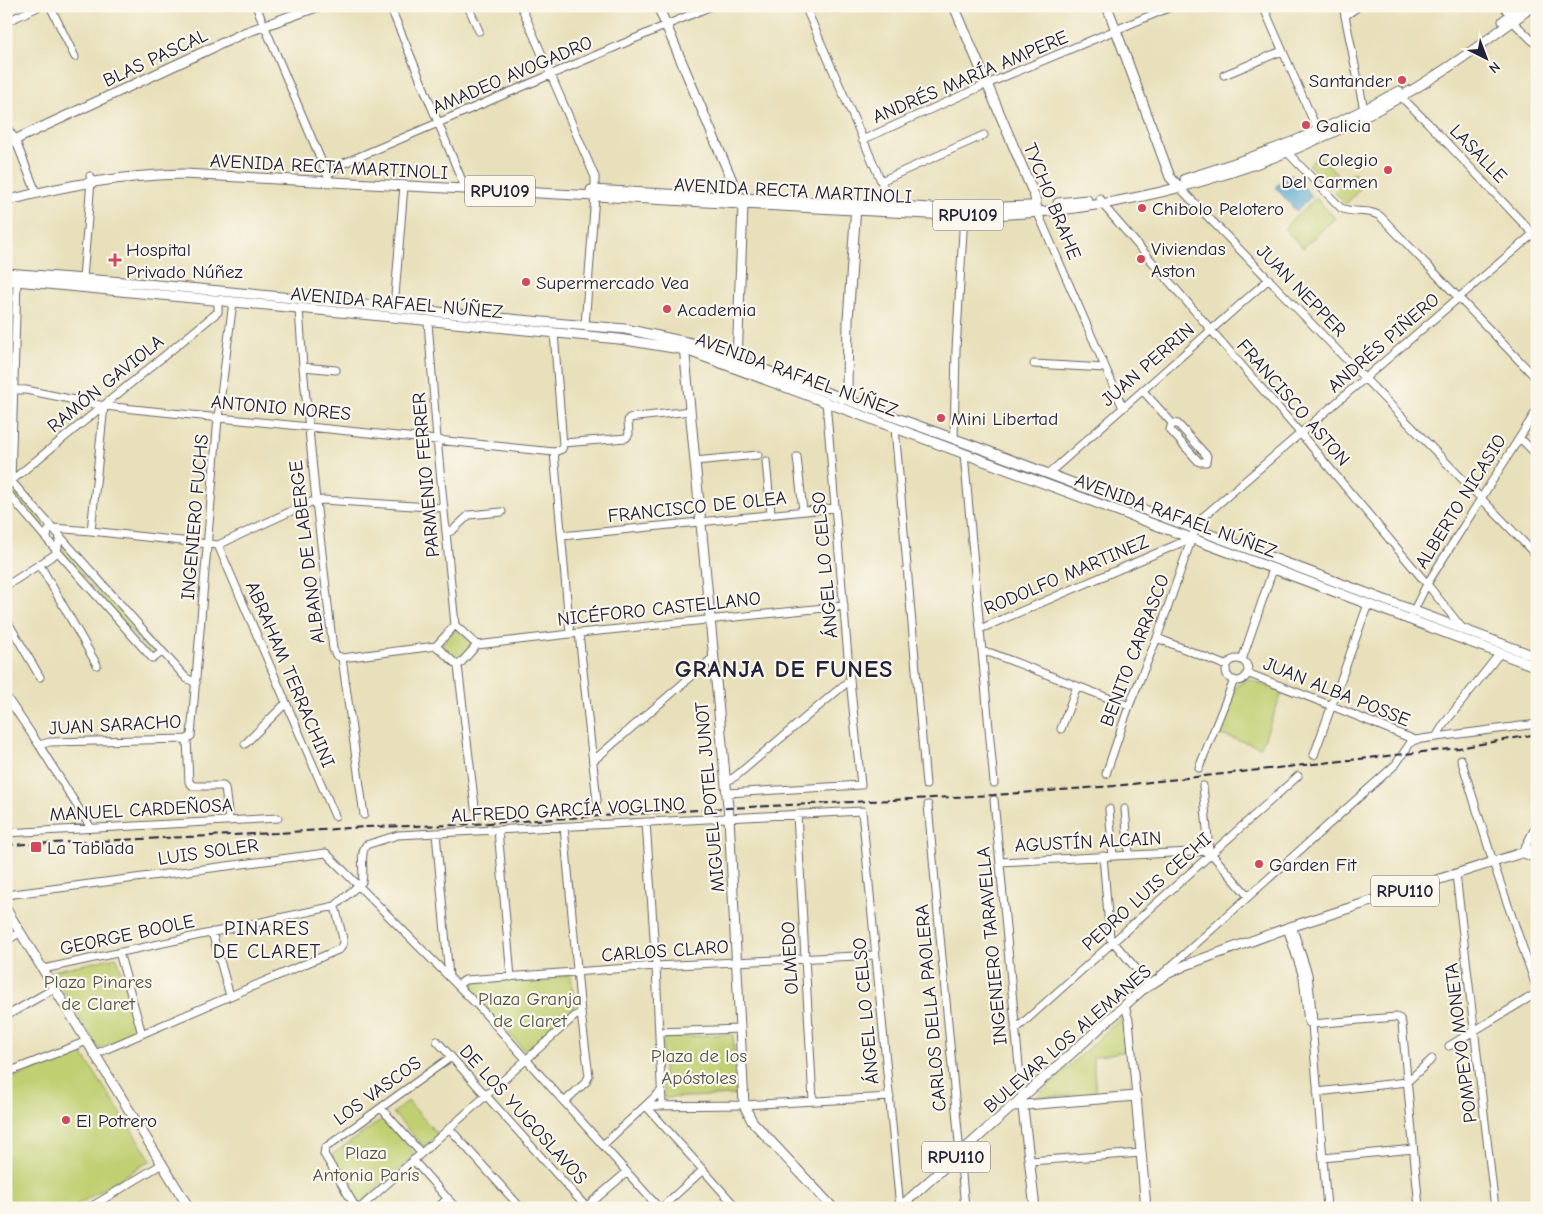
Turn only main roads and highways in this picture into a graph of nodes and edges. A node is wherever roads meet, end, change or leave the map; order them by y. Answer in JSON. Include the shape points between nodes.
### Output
{"nodes":[{"id":1,"x":319,"y":6,"type":"edge"},
{"id":2,"x":658,"y":6,"type":"edge"},
{"id":3,"x":954,"y":6,"type":"edge"},
{"id":4,"x":1107,"y":6,"type":"edge"},
{"id":5,"x":1522,"y":6,"type":"edge"},
{"id":6,"x":1533,"y":6,"type":"edge"},
{"id":7,"x":1512,"y":19,"type":"junction"},
{"id":8,"x":1399,"y":95,"type":"junction"},
{"id":9,"x":1319,"y":135,"type":"junction"},
{"id":10,"x":6,"y":144,"type":"edge"},
{"id":11,"x":90,"y":178,"type":"junction"},
{"id":12,"x":329,"y":178,"type":"junction"},
{"id":13,"x":1177,"y":184,"type":"junction"},
{"id":14,"x":595,"y":193,"type":"junction"},
{"id":15,"x":6,"y":195,"type":"edge"},
{"id":16,"x":6,"y":201,"type":"edge"},
{"id":17,"x":741,"y":201,"type":"junction"},
{"id":18,"x":856,"y":207,"type":"junction"},
{"id":19,"x":1037,"y":208,"type":"junction"},
{"id":20,"x":6,"y":269,"type":"edge"},
{"id":21,"x":6,"y":273,"type":"edge"},
{"id":22,"x":31,"y":279,"type":"junction"},
{"id":23,"x":6,"y":280,"type":"edge"},
{"id":24,"x":17,"y":283,"type":"junction"},
{"id":25,"x":6,"y":285,"type":"edge"},
{"id":26,"x":210,"y":290,"type":"junction"},
{"id":27,"x":287,"y":298,"type":"junction"},
{"id":28,"x":218,"y":301,"type":"junction"},
{"id":29,"x":233,"y":302,"type":"junction"},
{"id":30,"x":679,"y":340,"type":"junction"},
{"id":31,"x":686,"y":350,"type":"junction"},
{"id":32,"x":737,"y":359,"type":"junction"},
{"id":33,"x":743,"y":371,"type":"junction"},
{"id":34,"x":843,"y":399,"type":"junction"},
{"id":35,"x":826,"y":402,"type":"junction"},
{"id":36,"x":1194,"y":534,"type":"junction"},
{"id":37,"x":1368,"y":604,"type":"junction"},
{"id":38,"x":1426,"y":615,"type":"junction"},
{"id":39,"x":1537,"y":657,"type":"edge"},
{"id":40,"x":1537,"y":667,"type":"edge"},
{"id":41,"x":1537,"y":848,"type":"edge"},
{"id":42,"x":6,"y":909,"type":"edge"},
{"id":43,"x":1023,"y":1101,"type":"junction"},
{"id":44,"x":1146,"y":1206,"type":"edge"},
{"id":45,"x":900,"y":1207,"type":"edge"},
{"id":46,"x":189,"y":1208,"type":"edge"},
{"id":47,"x":833,"y":1208,"type":"edge"},
{"id":48,"x":1035,"y":1208,"type":"edge"}],
"edges":[{"from":1,"to":10,"type":"main road","name":"BLAS PASCAL","via":[[264,25]]},
{"from":2,"to":17,"type":"main road"},
{"from":3,"to":19,"type":"main road","name":"TYCHO BRAHE"},
{"from":4,"to":13,"type":"main road","name":"JUAN NEPPER","via":[[1170,176]]},
{"from":5,"to":7,"type":"main road","name":"AVENIDA RECTA MARTINOLI","number":"RPU109"},
{"from":6,"to":7,"type":"main road","name":"AVENIDA RECTA MARTINOLI","number":"RPU109"},
{"from":7,"to":8,"type":"main road","name":"AVENIDA RECTA MARTINOLI","number":"RPU109","via":[[1467,56]]},
{"from":8,"to":9,"type":"main road","name":"AVENIDA RECTA MARTINOLI","number":"RPU109"},
{"from":8,"to":9,"type":"main road","name":"AVENIDA RECTA MARTINOLI","number":"RPU109"},
{"from":9,"to":13,"type":"main road","name":"AVENIDA RECTA MARTINOLI","number":"RPU109"},
{"from":9,"to":13,"type":"main road","name":"AVENIDA RECTA MARTINOLI","number":"RPU109","via":[[1287,152]]},
{"from":11,"to":12,"type":"main road","name":"AVENIDA RECTA MARTINOLI","number":"RPU109","via":[[146,170],[183,169]]},
{"from":11,"to":12,"type":"main road","name":"AVENIDA RECTA MARTINOLI","number":"RPU109","via":[[184,174],[287,180],[294,177]]},
{"from":11,"to":15,"type":"main road","name":"AVENIDA RECTA MARTINOLI","number":"RPU109"},
{"from":11,"to":16,"type":"main road","name":"AVENIDA RECTA MARTINOLI","number":"RPU109"},
{"from":12,"to":14,"type":"main road","name":"AVENIDA RECTA MARTINOLI","number":"RPU109","via":[[463,183]]},
{"from":12,"to":14,"type":"main road","name":"AVENIDA RECTA MARTINOLI","number":"RPU109","via":[[404,186]]},
{"from":13,"to":19,"type":"main road","name":"AVENIDA RECTA MARTINOLI","number":"RPU109","via":[[1101,201]]},
{"from":14,"to":17,"type":"main road","name":"AVENIDA RECTA MARTINOLI","number":"RPU109"},
{"from":14,"to":17,"type":"main road","name":"AVENIDA RECTA MARTINOLI","number":"RPU109","via":[[670,200]]},
{"from":17,"to":18,"type":"main road","name":"AVENIDA RECTA MARTINOLI","number":"RPU109"},
{"from":17,"to":18,"type":"main road","name":"AVENIDA RECTA MARTINOLI","number":"RPU109","via":[[797,203],[804,200]]},
{"from":17,"to":32,"type":"main road"},
{"from":18,"to":19,"type":"main road","name":"AVENIDA RECTA MARTINOLI","number":"RPU109"},
{"from":18,"to":19,"type":"main road","name":"AVENIDA RECTA MARTINOLI","number":"RPU109","via":[[964,215]]},
{"from":18,"to":34,"type":"main road","via":[[847,392]]},
{"from":20,"to":22,"type":"main road"},
{"from":21,"to":22,"type":"main road","name":"AVENIDA RAFAEL NÚÑEZ"},
{"from":22,"to":24,"type":"main road","name":"AVENIDA RAFAEL NÚÑEZ"},
{"from":22,"to":26,"type":"main road","name":"AVENIDA RAFAEL NÚÑEZ","via":[[82,278]]},
{"from":22,"to":28,"type":"main road","name":"AVENIDA RAFAEL NÚÑEZ"},
{"from":23,"to":24,"type":"main road","name":"AVENIDA RAFAEL NÚÑEZ"},
{"from":24,"to":25,"type":"main road"},
{"from":26,"to":27,"type":"main road","name":"AVENIDA RAFAEL NÚÑEZ"},
{"from":26,"to":28,"type":"main road"},
{"from":27,"to":29,"type":"main road","via":[[278,301],[239,298]]},
{"from":27,"to":30,"type":"main road","name":"AVENIDA RAFAEL NÚÑEZ","via":[[625,329]]},
{"from":28,"to":29,"type":"main road","name":"AVENIDA RAFAEL NÚÑEZ"},
{"from":29,"to":31,"type":"main road","name":"AVENIDA RAFAEL NÚÑEZ","via":[[619,339]]},
{"from":30,"to":31,"type":"main road"},
{"from":30,"to":32,"type":"main road","name":"AVENIDA RAFAEL NÚÑEZ"},
{"from":31,"to":33,"type":"main road","name":"AVENIDA RAFAEL NÚÑEZ"},
{"from":31,"to":47,"type":"main road","name":"MIGUEL POTEL JUNOT","via":[[729,817],[744,1105],[752,1121]]},
{"from":32,"to":33,"type":"main road"},
{"from":32,"to":34,"type":"main road","name":"AVENIDA RAFAEL NÚÑEZ"},
{"from":33,"to":35,"type":"main road","name":"AVENIDA RAFAEL NÚÑEZ"},
{"from":34,"to":35,"type":"main road"},
{"from":34,"to":36,"type":"main road","name":"AVENIDA RAFAEL NÚÑEZ","via":[[1048,474]]},
{"from":35,"to":36,"type":"main road","name":"AVENIDA RAFAEL NÚÑEZ","via":[[1170,530],[1174,528]]},
{"from":36,"to":37,"type":"main road","name":"AVENIDA RAFAEL NÚÑEZ","via":[[1274,569]]},
{"from":36,"to":38,"type":"main road","name":"AVENIDA RAFAEL NÚÑEZ","via":[[1216,537]]},
{"from":37,"to":38,"type":"main road","via":[[1377,599]]},
{"from":37,"to":40,"type":"main road","name":"AVENIDA RAFAEL NÚÑEZ"},
{"from":38,"to":39,"type":"main road","name":"AVENIDA RAFAEL NÚÑEZ"},
{"from":41,"to":43,"type":"main road","name":"BULEVAR LOS ALEMANES","number":"RPU110","via":[[1290,927],[1186,965],[1150,985]]},
{"from":42,"to":46,"type":"main road"},
{"from":43,"to":44,"type":"main road","via":[[1136,1096]]},
{"from":43,"to":45,"type":"main road","name":"BULEVAR LOS ALEMANES","number":"RPU110","via":[[1013,1106]]},
{"from":43,"to":48,"type":"main road","name":"INGENIERO TARAVELLA"}]}
